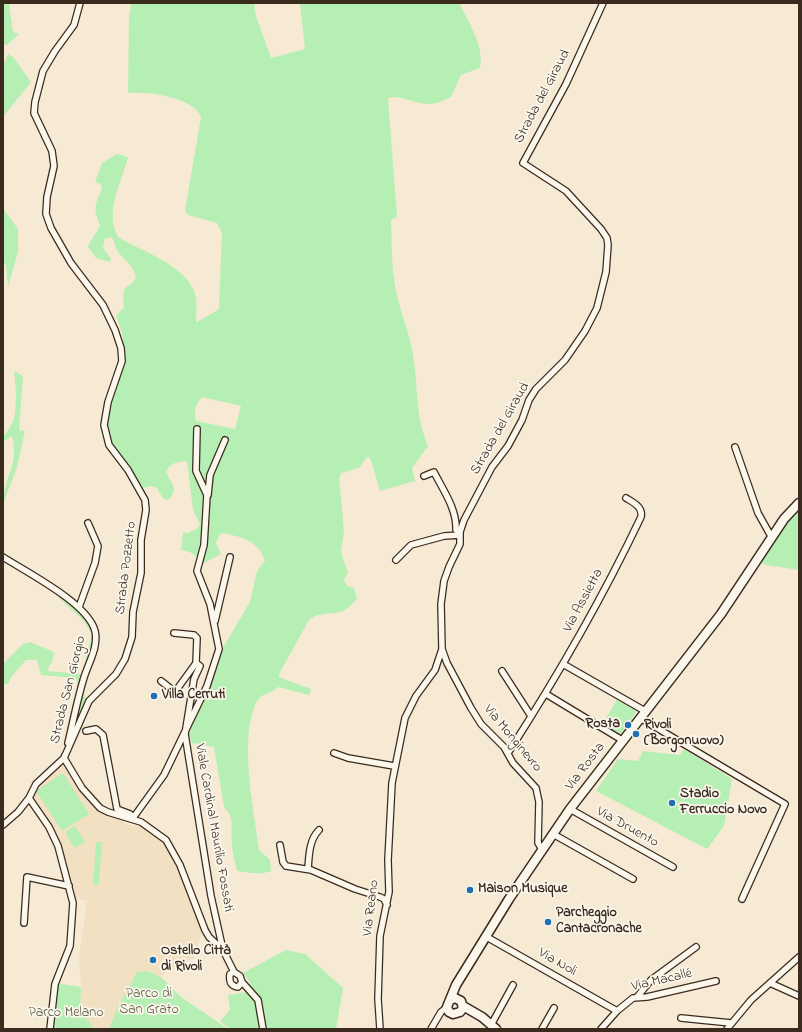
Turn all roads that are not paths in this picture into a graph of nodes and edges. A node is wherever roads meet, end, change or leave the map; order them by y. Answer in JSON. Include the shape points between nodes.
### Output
{"nodes":[{"id":1,"x":80,"y":3,"type":"edge"},
{"id":2,"x":603,"y":3,"type":"edge"},
{"id":3,"x":197,"y":429,"type":"dead end"},
{"id":4,"x":225,"y":440,"type":"dead end"},
{"id":5,"x":735,"y":447,"type":"dead end"},
{"id":6,"x":424,"y":476,"type":"dead end"},
{"id":7,"x":208,"y":495,"type":"junction"},
{"id":8,"x":626,"y":498,"type":"dead end"},
{"id":9,"x":799,"y":502,"type":"edge"},
{"id":10,"x":88,"y":523,"type":"dead end"},
{"id":11,"x":460,"y":534,"type":"junction"},
{"id":12,"x":772,"y":538,"type":"junction"},
{"id":13,"x":3,"y":557,"type":"edge"},
{"id":14,"x":230,"y":557,"type":"dead end"},
{"id":15,"x":396,"y":560,"type":"dead end"},
{"id":16,"x":80,"y":607,"type":"junction"},
{"id":17,"x":214,"y":623,"type":"junction"},
{"id":18,"x":174,"y":633,"type":"dead end"},
{"id":19,"x":442,"y":649,"type":"junction"},
{"id":20,"x":196,"y":663,"type":"junction"},
{"id":21,"x":563,"y":664,"type":"junction"},
{"id":22,"x":502,"y":671,"type":"dead end"},
{"id":23,"x":161,"y":681,"type":"dead end"},
{"id":24,"x":546,"y":694,"type":"junction"},
{"id":25,"x":643,"y":714,"type":"junction"},
{"id":26,"x":531,"y":716,"type":"junction"},
{"id":27,"x":86,"y":731,"type":"dead end"},
{"id":28,"x":185,"y":734,"type":"junction"},
{"id":29,"x":622,"y":740,"type":"junction"},
{"id":30,"x":334,"y":752,"type":"dead end"},
{"id":31,"x":508,"y":753,"type":"junction"},
{"id":32,"x":64,"y":758,"type":"junction"},
{"id":33,"x":394,"y":766,"type":"junction"},
{"id":34,"x":29,"y":798,"type":"junction"},
{"id":35,"x":570,"y":809,"type":"junction"},
{"id":36,"x":133,"y":818,"type":"junction"},
{"id":37,"x":3,"y":825,"type":"edge"},
{"id":38,"x":319,"y":830,"type":"dead end"},
{"id":39,"x":553,"y":834,"type":"junction"},
{"id":40,"x":280,"y":844,"type":"dead end"},
{"id":41,"x":542,"y":849,"type":"junction"},
{"id":42,"x":673,"y":867,"type":"dead end"},
{"id":43,"x":308,"y":869,"type":"junction"},
{"id":44,"x":633,"y":880,"type":"dead end"},
{"id":45,"x":69,"y":886,"type":"junction"},
{"id":46,"x":742,"y":899,"type":"dead end"},
{"id":47,"x":387,"y":906,"type":"junction"},
{"id":48,"x":24,"y":924,"type":"dead end"},
{"id":49,"x":217,"y":926,"type":"junction"},
{"id":50,"x":205,"y":930,"type":"junction"},
{"id":51,"x":485,"y":936,"type":"junction"},
{"id":52,"x":696,"y":947,"type":"dead end"},
{"id":53,"x":223,"y":950,"type":"junction"},
{"id":54,"x":799,"y":957,"type":"edge"},
{"id":55,"x":234,"y":972,"type":"junction"},
{"id":56,"x":716,"y":981,"type":"dead end"},
{"id":57,"x":242,"y":982,"type":"junction"},
{"id":58,"x":770,"y":983,"type":"junction"},
{"id":59,"x":513,"y":985,"type":"dead end"},
{"id":60,"x":637,"y":996,"type":"junction"},
{"id":61,"x":799,"y":996,"type":"edge"},
{"id":62,"x":454,"y":1003,"type":"junction"},
{"id":63,"x":554,"y":1008,"type":"dead end"},
{"id":64,"x":617,"y":1011,"type":"junction"},
{"id":65,"x":458,"y":1014,"type":"junction"},
{"id":66,"x":681,"y":1018,"type":"dead end"},
{"id":67,"x":731,"y":1023,"type":"junction"},
{"id":68,"x":492,"y":1026,"type":"edge"},
{"id":69,"x":50,"y":1029,"type":"edge"},
{"id":70,"x":263,"y":1029,"type":"edge"},
{"id":71,"x":380,"y":1029,"type":"edge"},
{"id":72,"x":431,"y":1029,"type":"edge"},
{"id":73,"x":542,"y":1029,"type":"edge"},
{"id":74,"x":601,"y":1029,"type":"edge"},
{"id":75,"x":727,"y":1029,"type":"edge"}],
"edges":[{"from":1,"to":32,"type":"street","name":"Strada Pozzetto","via":[[70,34],[55,51],[43,71],[35,102],[34,113],[52,152],[54,166],[46,214],[71,263],[103,305],[115,330],[122,361],[108,402],[104,425],[109,445],[128,470],[144,500],[146,510],[132,637],[125,659],[116,674],[89,701]]},
{"from":2,"to":11,"type":"street","name":"Strada del Giraud","via":[[566,84],[523,163],[566,191],[601,229],[608,245],[603,288],[594,316],[580,340],[529,400],[522,420],[508,446],[492,467],[464,520]]},
{"from":3,"to":7,"type":"street","via":[[196,470]]},
{"from":4,"to":7,"type":"street","via":[[210,475]]},
{"from":5,"to":12,"type":"street","via":[[758,513]]},
{"from":6,"to":11,"type":"street","via":[[434,472],[452,508],[457,521],[456,530]]},
{"from":7,"to":17,"type":"street","via":[[204,545],[197,571],[210,604]]},
{"from":8,"to":21,"type":"street","name":"Via Assietta","via":[[640,507],[641,517]]},
{"from":9,"to":12,"type":"street","name":"Via Rosta"},
{"from":10,"to":16,"type":"street","via":[[98,546]]},
{"from":11,"to":15,"type":"street","via":[[411,545]]},
{"from":11,"to":19,"type":"street","name":"Via Reano","via":[[460,544],[444,581],[441,604]]},
{"from":12,"to":25,"type":"street","name":"Via Rosta","via":[[721,614]]},
{"from":13,"to":16,"type":"street","name":"Strada San Giorgio"},
{"from":14,"to":17,"type":"street"},
{"from":16,"to":32,"type":"street","name":"Strada San Giorgio","via":[[94,630],[95,639]]},
{"from":17,"to":28,"type":"street","via":[[219,649],[214,670]]},
{"from":18,"to":20,"type":"street","via":[[194,635],[197,638]]},
{"from":19,"to":31,"type":"street","name":"Via Monginevro","via":[[470,708]]},
{"from":19,"to":33,"type":"street","name":"Via Reano","via":[[435,670],[416,696],[405,718]]},
{"from":20,"to":23,"type":"street","via":[[175,692]]},
{"from":20,"to":28,"type":"street","via":[[200,666],[194,679]]},
{"from":21,"to":24,"type":"street","name":"Via Assietta"},
{"from":21,"to":25,"type":"street"},
{"from":22,"to":26,"type":"street"},
{"from":24,"to":26,"type":"street","name":"Via Assietta"},
{"from":24,"to":29,"type":"street"},
{"from":25,"to":29,"type":"street","name":"Via Rosta"},
{"from":25,"to":46,"type":"street","via":[[785,804]]},
{"from":26,"to":31,"type":"street","name":"Via Assietta"},
{"from":27,"to":36,"type":"street","via":[[96,729],[102,735],[117,809],[130,814]]},
{"from":28,"to":36,"type":"street","via":[[164,775]]},
{"from":28,"to":49,"type":"street","name":"Viale Cardinal Maurilio Fossati"},
{"from":29,"to":35,"type":"street","name":"Via Rosta"},
{"from":30,"to":33,"type":"street","via":[[348,758]]},
{"from":31,"to":41,"type":"street","name":"Via Monginevro","via":[[538,792],[538,843]]},
{"from":32,"to":34,"type":"street","via":[[36,784]]},
{"from":32,"to":36,"type":"street","via":[[82,788],[100,808]]},
{"from":33,"to":47,"type":"street","name":"Via Reano"},
{"from":34,"to":37,"type":"street"},
{"from":34,"to":45,"type":"street","via":[[58,846]]},
{"from":35,"to":39,"type":"street","name":"Via Rosta"},
{"from":35,"to":42,"type":"street","name":"Via Druento"},
{"from":36,"to":50,"type":"street","via":[[151,828],[166,840],[173,850]]},
{"from":38,"to":43,"type":"street","via":[[311,844]]},
{"from":39,"to":41,"type":"street","name":"Via Rosta"},
{"from":39,"to":44,"type":"street"},
{"from":40,"to":43,"type":"street","via":[[286,866]]},
{"from":41,"to":51,"type":"street","name":"Via Rosta"},
{"from":43,"to":47,"type":"street","via":[[380,897]]},
{"from":45,"to":48,"type":"street","via":[[27,877]]},
{"from":45,"to":69,"type":"street","via":[[73,903],[70,946],[55,984]]},
{"from":47,"to":71,"type":"street","name":"Via Reano","via":[[380,936]]},
{"from":49,"to":50,"type":"street"},
{"from":49,"to":53,"type":"street","name":"Viale Cardinal Maurilio Fossati"},
{"from":50,"to":53,"type":"street"},
{"from":51,"to":62,"type":"street","name":"Via Rosta","via":[[461,977]]},
{"from":51,"to":64,"type":"street","name":"Via Noli"},
{"from":52,"to":60,"type":"street","via":[[651,980]]},
{"from":53,"to":55,"type":"street"},
{"from":54,"to":58,"type":"street"},
{"from":55,"to":57,"type":"street","via":[[240,976]]},
{"from":55,"to":57,"type":"street","via":[[230,974],[231,984],[238,987]]},
{"from":56,"to":60,"type":"street","name":"Via Macallé","via":[[646,997]]},
{"from":57,"to":70,"type":"street","via":[[258,1000]]},
{"from":58,"to":61,"type":"street"},
{"from":58,"to":67,"type":"street"},
{"from":59,"to":68,"type":"street"},
{"from":60,"to":64,"type":"street","name":"Via Macallé"},
{"from":62,"to":65,"type":"street","via":[[462,1010]]},
{"from":62,"to":65,"type":"street","via":[[451,1013]]},
{"from":62,"to":68,"type":"street","via":[[482,1017]]},
{"from":62,"to":72,"type":"street","via":[[441,1012]]},
{"from":63,"to":73,"type":"street"},
{"from":64,"to":74,"type":"street","name":"Via Macallé"},
{"from":65,"to":68,"type":"street","via":[[470,1015]]},
{"from":66,"to":67,"type":"street"},
{"from":67,"to":75,"type":"street"}]}
